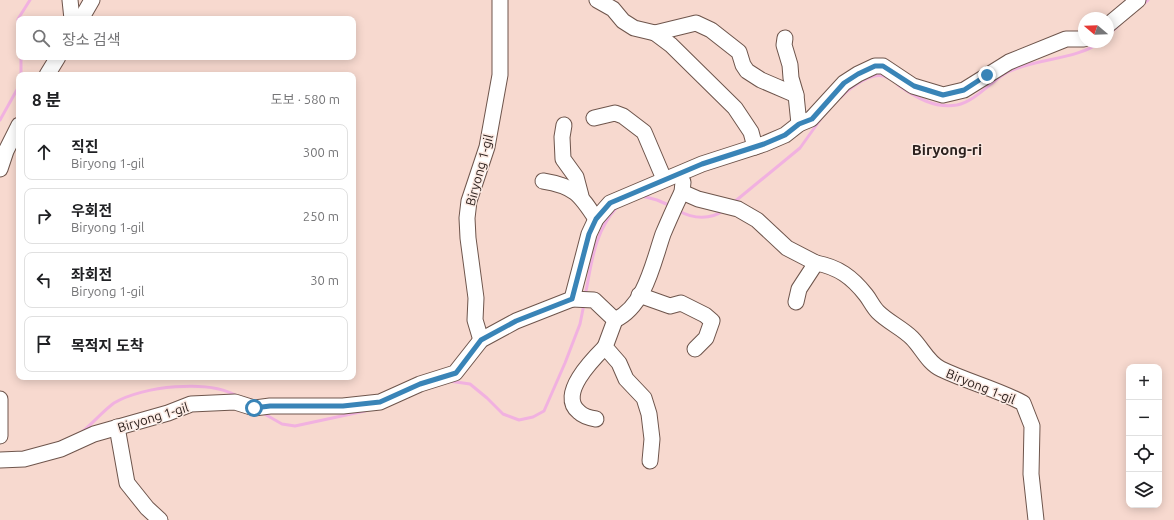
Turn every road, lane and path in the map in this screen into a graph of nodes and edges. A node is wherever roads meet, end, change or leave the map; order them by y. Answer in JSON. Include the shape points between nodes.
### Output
{"nodes":[{"id":1,"x":70,"y":0,"type":"edge"},
{"id":2,"x":92,"y":0,"type":"edge"},
{"id":3,"x":500,"y":0,"type":"edge"},
{"id":4,"x":597,"y":0,"type":"edge"},
{"id":5,"x":1138,"y":0,"type":"edge"},
{"id":6,"x":72,"y":16,"type":"edge"},
{"id":7,"x":83,"y":16,"type":"edge"},
{"id":8,"x":1114,"y":20,"type":"edge"},
{"id":9,"x":655,"y":33,"type":"junction"},
{"id":10,"x":785,"y":38,"type":"dead end"},
{"id":11,"x":1078,"y":39,"type":"edge"},
{"id":12,"x":56,"y":60,"type":"edge"},
{"id":13,"x":49,"y":72,"type":"edge"},
{"id":14,"x":796,"y":95,"type":"junction"},
{"id":15,"x":594,"y":118,"type":"dead end"},
{"id":16,"x":799,"y":124,"type":"junction"},
{"id":17,"x":564,"y":125,"type":"dead end"},
{"id":18,"x":16,"y":131,"type":"edge"},
{"id":19,"x":755,"y":147,"type":"junction"},
{"id":20,"x":0,"y":170,"type":"edge"},
{"id":21,"x":684,"y":171,"type":"junction"},
{"id":22,"x":664,"y":180,"type":"junction"},
{"id":23,"x":543,"y":181,"type":"dead end"},
{"id":24,"x":682,"y":192,"type":"junction"},
{"id":25,"x":581,"y":196,"type":"junction"},
{"id":26,"x":596,"y":219,"type":"junction"},
{"id":27,"x":816,"y":263,"type":"junction"},
{"id":28,"x":639,"y":295,"type":"junction"},
{"id":29,"x":572,"y":299,"type":"junction"},
{"id":30,"x":796,"y":302,"type":"dead end"},
{"id":31,"x":615,"y":320,"type":"junction"},
{"id":32,"x":481,"y":340,"type":"junction"},
{"id":33,"x":605,"y":347,"type":"junction"},
{"id":34,"x":695,"y":349,"type":"dead end"},
{"id":35,"x":0,"y":399,"type":"edge"},
{"id":36,"x":596,"y":420,"type":"dead end"},
{"id":37,"x":117,"y":428,"type":"junction"},
{"id":38,"x":0,"y":436,"type":"edge"},
{"id":39,"x":0,"y":460,"type":"edge"},
{"id":40,"x":650,"y":461,"type":"dead end"},
{"id":41,"x":160,"y":520,"type":"edge"},
{"id":42,"x":1036,"y":520,"type":"edge"}],
"edges":[{"from":1,"to":6,"type":"street"},
{"from":2,"to":7,"type":"street"},
{"from":3,"to":32,"type":"street","name":"Biryong 1-gil","via":[[500,75],[487,147],[469,202],[467,218],[476,298],[475,320]]},
{"from":4,"to":9,"type":"street","via":[[614,9],[623,21],[634,28]]},
{"from":5,"to":8,"type":"street"},
{"from":9,"to":14,"type":"street","via":[[696,23],[711,30],[739,52],[747,70],[761,80]]},
{"from":9,"to":19,"type":"street","via":[[735,108],[751,132]]},
{"from":10,"to":14,"type":"street","via":[[790,78]]},
{"from":11,"to":16,"type":"street","via":[[1066,39],[1009,62],[964,90],[943,95],[914,86],[883,66],[875,66],[844,83],[812,119]]},
{"from":12,"to":13,"type":"street"},
{"from":14,"to":16,"type":"street"},
{"from":15,"to":22,"type":"street","via":[[615,113],[644,132]]},
{"from":16,"to":19,"type":"street","via":[[785,135]]},
{"from":17,"to":25,"type":"street","via":[[563,159],[576,177]]},
{"from":18,"to":20,"type":"street"},
{"from":19,"to":21,"type":"street"},
{"from":21,"to":22,"type":"street"},
{"from":21,"to":24,"type":"street"},
{"from":22,"to":26,"type":"street","via":[[610,203]]},
{"from":23,"to":25,"type":"street","via":[[559,184]]},
{"from":24,"to":27,"type":"street","name":"Biryong 1-gil","via":[[738,209],[757,220],[787,248]]},
{"from":24,"to":28,"type":"street"},
{"from":25,"to":26,"type":"street"},
{"from":26,"to":29,"type":"street","via":[[589,234]]},
{"from":27,"to":30,"type":"street","via":[[799,289]]},
{"from":27,"to":42,"type":"street","name":"Biryong 1-gil","via":[[847,274],[866,294],[878,312],[898,325],[940,369],[1023,403],[1032,426],[1031,474]]},
{"from":28,"to":31,"type":"street","via":[[625,313]]},
{"from":28,"to":34,"type":"street","via":[[670,306],[681,303],[712,321],[706,338]]},
{"from":29,"to":31,"type":"street","via":[[594,300]]},
{"from":29,"to":32,"type":"street","name":"Biryong 1-gil","via":[[516,321]]},
{"from":31,"to":33,"type":"street"},
{"from":32,"to":37,"type":"street","name":"Biryong 1-gil","via":[[456,373],[420,384],[380,402],[343,406],[254,408],[235,402],[191,404]]},
{"from":33,"to":36,"type":"street","via":[[580,374],[572,396],[578,412]]},
{"from":33,"to":40,"type":"street","via":[[618,363],[626,379],[644,398],[652,439]]},
{"from":35,"to":38,"type":"street"},
{"from":37,"to":39,"type":"street","name":"Biryong 1-gil","via":[[94,434],[61,449],[24,459]]},
{"from":37,"to":41,"type":"street","via":[[127,483]]}]}
